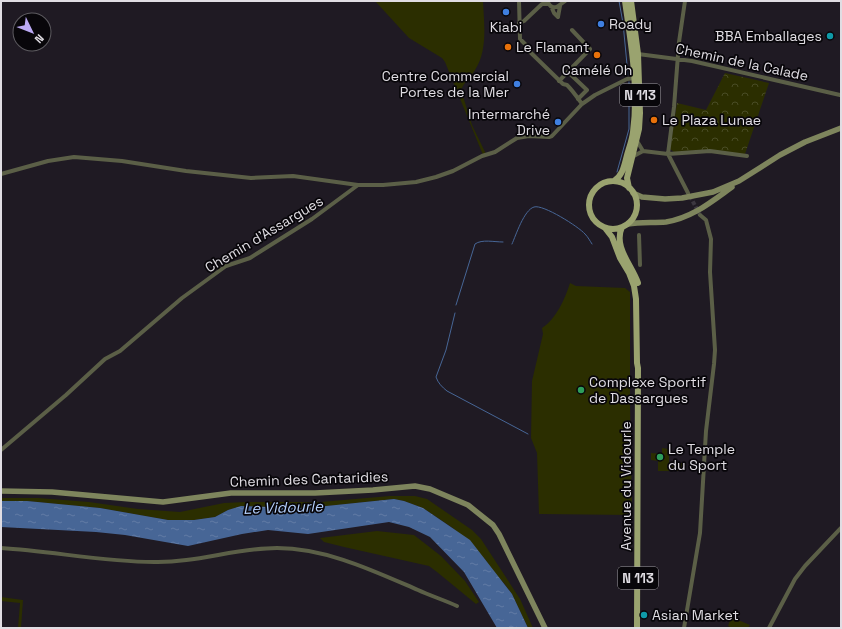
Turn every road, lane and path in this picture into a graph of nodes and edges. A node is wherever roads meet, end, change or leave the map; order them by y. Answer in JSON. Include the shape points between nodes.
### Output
{"nodes":[{"id":1,"x":519,"y":1,"type":"edge"},
{"id":2,"x":541,"y":1,"type":"edge"},
{"id":3,"x":625,"y":1,"type":"edge"},
{"id":4,"x":631,"y":1,"type":"edge"},
{"id":5,"x":685,"y":1,"type":"edge"},
{"id":6,"x":562,"y":3,"type":"edge"},
{"id":7,"x":549,"y":4,"type":"edge"},
{"id":8,"x":519,"y":16,"type":"junction"},
{"id":9,"x":519,"y":23,"type":"junction"},
{"id":10,"x":572,"y":30,"type":"dead end"},
{"id":11,"x":638,"y":54,"type":"junction"},
{"id":12,"x":678,"y":59,"type":"junction"},
{"id":13,"x":568,"y":72,"type":"junction"},
{"id":14,"x":634,"y":78,"type":"junction"},
{"id":15,"x":559,"y":81,"type":"junction"},
{"id":16,"x":840,"y":95,"type":"edge"},
{"id":17,"x":578,"y":99,"type":"junction"},
{"id":18,"x":582,"y":104,"type":"junction"},
{"id":19,"x":841,"y":128,"type":"edge"},
{"id":20,"x":636,"y":141,"type":"junction"},
{"id":21,"x":643,"y":151,"type":"junction"},
{"id":22,"x":668,"y":154,"type":"junction"},
{"id":23,"x":747,"y":156,"type":"dead end"},
{"id":24,"x":632,"y":157,"type":"junction"},
{"id":25,"x":1,"y":174,"type":"edge"},
{"id":26,"x":614,"y":181,"type":"junction"},
{"id":27,"x":739,"y":181,"type":"junction"},
{"id":28,"x":358,"y":185,"type":"junction"},
{"id":29,"x":631,"y":191,"type":"junction"},
{"id":30,"x":688,"y":193,"type":"tunnel mouth"},
{"id":31,"x":700,"y":215,"type":"tunnel mouth"},
{"id":32,"x":628,"y":224,"type":"junction"},
{"id":33,"x":605,"y":228,"type":"junction"},
{"id":34,"x":622,"y":228,"type":"junction"},
{"id":35,"x":639,"y":235,"type":"dead end"},
{"id":36,"x":640,"y":265,"type":"dead end"},
{"id":37,"x":638,"y":368,"type":"junction"},
{"id":38,"x":1,"y":450,"type":"edge"},
{"id":39,"x":1,"y":491,"type":"edge"},
{"id":40,"x":841,"y":528,"type":"edge"},
{"id":41,"x":1,"y":548,"type":"edge"},
{"id":42,"x":457,"y":606,"type":"dead end"},
{"id":43,"x":545,"y":628,"type":"edge"},
{"id":44,"x":637,"y":628,"type":"edge"},
{"id":45,"x":684,"y":628,"type":"edge"},
{"id":46,"x":769,"y":628,"type":"edge"}],
"edges":[{"from":1,"to":8,"type":"street"},
{"from":2,"to":8,"type":"street","via":[[528,15]]},
{"from":3,"to":14,"type":"main road","number":"N 113"},
{"from":4,"to":11,"type":"main road","number":"N 113"},
{"from":5,"to":12,"type":"street"},
{"from":6,"to":7,"type":"street","via":[[555,7]]},
{"from":6,"to":7,"type":"street","via":[[558,17]]},
{"from":7,"to":9,"type":"street","via":[[542,4]]},
{"from":8,"to":9,"type":"street"},
{"from":9,"to":15,"type":"street","via":[[520,39]]},
{"from":10,"to":13,"type":"street","via":[[590,48]]},
{"from":11,"to":12,"type":"street","name":"Chemin de la Calade"},
{"from":11,"to":20,"type":"main road","number":"N 113","via":[[640,113]]},
{"from":12,"to":16,"type":"street","name":"Chemin de la Calade"},
{"from":12,"to":22,"type":"street"},
{"from":13,"to":15,"type":"street"},
{"from":13,"to":17,"type":"street","via":[[587,90]]},
{"from":14,"to":18,"type":"street","via":[[604,90]]},
{"from":14,"to":26,"type":"main road","number":"N 113","via":[[633,133],[623,172]]},
{"from":15,"to":17,"type":"street","via":[[568,85]]},
{"from":17,"to":18,"type":"street"},
{"from":18,"to":28,"type":"street","via":[[552,136],[517,138],[495,152],[430,179],[383,185]]},
{"from":19,"to":27,"type":"street","via":[[798,145]]},
{"from":20,"to":21,"type":"street"},
{"from":20,"to":24,"type":"main road","number":"N 113"},
{"from":21,"to":22,"type":"street"},
{"from":21,"to":24,"type":"street"},
{"from":22,"to":23,"type":"street","via":[[710,151]]},
{"from":22,"to":30,"type":"street"},
{"from":24,"to":29,"type":"main road","number":"N 113","via":[[627,178]]},
{"from":25,"to":28,"type":"street","via":[[48,161],[81,157],[251,178],[293,176]]},
{"from":26,"to":29,"type":"main road","via":[[624,184]]},
{"from":26,"to":33,"type":"main road","via":[[603,183],[590,199],[590,214],[596,223]]},
{"from":27,"to":29,"type":"street","via":[[713,192],[682,198],[646,198]]},
{"from":27,"to":32,"type":"street","via":[[702,208],[683,217],[661,222]]},
{"from":28,"to":38,"type":"street","name":"Chemin d'Assargues","via":[[317,216],[250,258],[226,266],[182,298],[105,360]]},
{"from":29,"to":32,"type":"main road","via":[[636,201],[636,210]]},
{"from":31,"to":45,"type":"street","via":[[706,220],[710,239],[715,350],[706,431],[700,533]]},
{"from":32,"to":34,"type":"main road"},
{"from":33,"to":34,"type":"main road"},
{"from":33,"to":37,"type":"main road","name":"Avenue du Vidourle","number":"N 113","via":[[612,237],[634,286]]},
{"from":34,"to":37,"type":"main road","name":"Avenue du Vidourle","number":"N 113","via":[[620,243],[640,293]]},
{"from":35,"to":36,"type":"street"},
{"from":37,"to":44,"type":"main road","name":"Avenue du Vidourle","number":"N 113"},
{"from":39,"to":43,"type":"street","name":"Chemin des Cantaridies","via":[[52,492],[163,502],[231,493],[293,494],[403,486],[430,489],[468,505],[493,525]]},
{"from":40,"to":46,"type":"street","via":[[795,579]]},
{"from":41,"to":42,"type":"street","via":[[95,559],[154,562],[187,561],[276,548],[305,550],[365,568]]}]}
